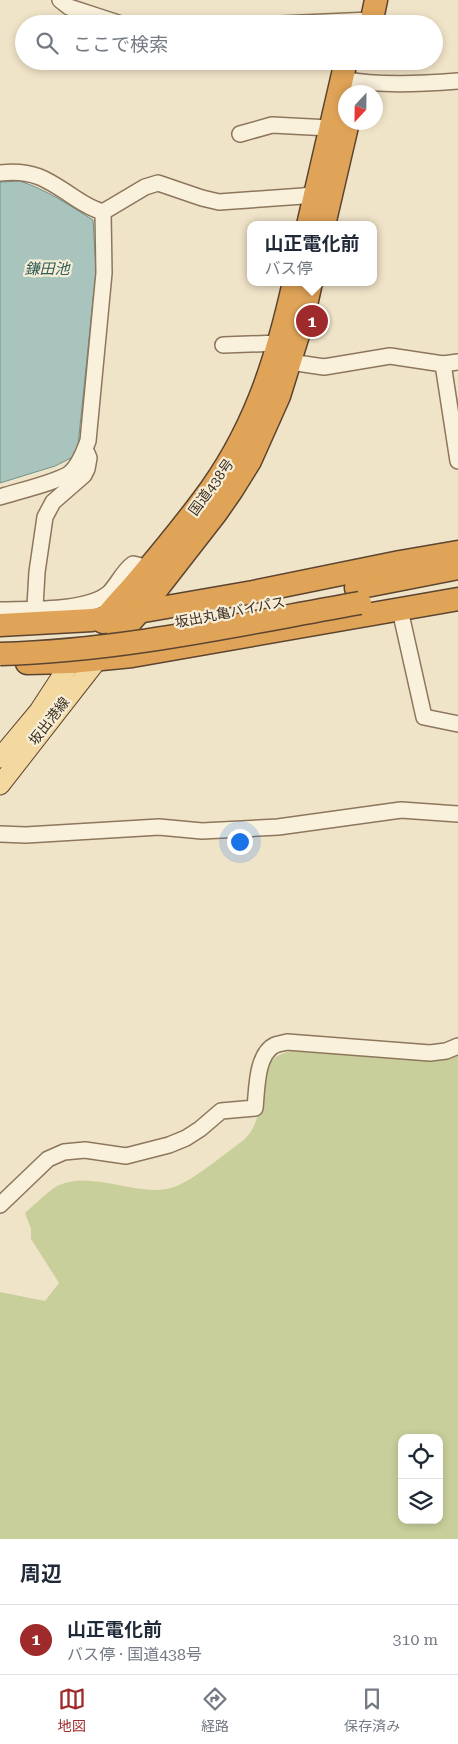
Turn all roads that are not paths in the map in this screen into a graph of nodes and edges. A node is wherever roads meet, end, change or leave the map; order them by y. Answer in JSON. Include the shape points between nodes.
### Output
{"nodes":[{"id":1,"x":60,"y":0,"type":"edge"},
{"id":2,"x":93,"y":15,"type":"edge"},
{"id":3,"x":352,"y":75,"type":"edge"},
{"id":4,"x":458,"y":81,"type":"edge"},
{"id":5,"x":338,"y":125,"type":"edge"},
{"id":6,"x":338,"y":129,"type":"edge"},
{"id":7,"x":240,"y":134,"type":"dead end"},
{"id":8,"x":0,"y":173,"type":"edge"},
{"id":9,"x":323,"y":193,"type":"junction"},
{"id":10,"x":103,"y":212,"type":"junction"},
{"id":11,"x":310,"y":221,"type":"edge"},
{"id":12,"x":324,"y":221,"type":"edge"},
{"id":13,"x":293,"y":286,"type":"edge"},
{"id":14,"x":310,"y":286,"type":"edge"},
{"id":15,"x":223,"y":344,"type":"dead end"},
{"id":16,"x":285,"y":352,"type":"junction"},
{"id":17,"x":450,"y":363,"type":"edge"},
{"id":18,"x":85,"y":447,"type":"junction"},
{"id":19,"x":458,"y":461,"type":"edge"},
{"id":20,"x":0,"y":497,"type":"edge"},
{"id":21,"x":458,"y":552,"type":"edge"},
{"id":22,"x":458,"y":568,"type":"edge"},
{"id":23,"x":162,"y":572,"type":"junction"},
{"id":24,"x":458,"y":584,"type":"edge"},
{"id":25,"x":358,"y":595,"type":"junction"},
{"id":26,"x":458,"y":599,"type":"edge"},
{"id":27,"x":182,"y":604,"type":"junction"},
{"id":28,"x":0,"y":610,"type":"edge"},
{"id":29,"x":400,"y":610,"type":"junction"},
{"id":30,"x":139,"y":612,"type":"junction"},
{"id":31,"x":34,"y":616,"type":"junction"},
{"id":32,"x":106,"y":617,"type":"junction"},
{"id":33,"x":0,"y":625,"type":"edge"},
{"id":34,"x":0,"y":639,"type":"edge"},
{"id":35,"x":0,"y":654,"type":"edge"},
{"id":36,"x":99,"y":658,"type":"junction"},
{"id":37,"x":72,"y":662,"type":"junction"},
{"id":38,"x":22,"y":664,"type":"junction"},
{"id":39,"x":0,"y":665,"type":"edge"},
{"id":40,"x":49,"y":693,"type":"junction"},
{"id":41,"x":458,"y":724,"type":"edge"},
{"id":42,"x":0,"y":758,"type":"edge"},
{"id":43,"x":0,"y":785,"type":"edge"},
{"id":44,"x":458,"y":814,"type":"edge"},
{"id":45,"x":0,"y":834,"type":"edge"},
{"id":46,"x":458,"y":1046,"type":"edge"},
{"id":47,"x":0,"y":1205,"type":"edge"}],
"edges":[{"from":1,"to":2,"type":"street","via":[[69,7]]},
{"from":3,"to":4,"type":"street","via":[[426,84]]},
{"from":5,"to":7,"type":"street","via":[[272,125]]},
{"from":6,"to":9,"type":"highway"},
{"from":8,"to":10,"type":"street","via":[[35,174],[92,210]]},
{"from":9,"to":10,"type":"street","via":[[219,202],[158,183],[145,186]]},
{"from":9,"to":11,"type":"highway"},
{"from":9,"to":12,"type":"highway"},
{"from":10,"to":18,"type":"street","via":[[104,273]]},
{"from":13,"to":16,"type":"highway","name":"国道438号"},
{"from":14,"to":16,"type":"highway","name":"国道438号","via":[[303,319]]},
{"from":15,"to":16,"type":"street"},
{"from":16,"to":17,"type":"street","via":[[324,367],[390,356]]},
{"from":16,"to":23,"type":"highway","name":"国道438号","via":[[270,372],[235,453],[201,502]]},
{"from":16,"to":23,"type":"highway","name":"国道438号","via":[[272,413],[250,461],[232,490]]},
{"from":17,"to":19,"type":"street"},
{"from":18,"to":20,"type":"street","via":[[70,474]]},
{"from":18,"to":31,"type":"street","via":[[88,458],[84,475],[54,502],[45,517]]},
{"from":21,"to":27,"type":"highway"},
{"from":22,"to":25,"type":"highway","name":"坂出丸亀バイパス"},
{"from":23,"to":27,"type":"highway","via":[[173,596]]},
{"from":23,"to":30,"type":"highway","name":"国道438号"},
{"from":23,"to":31,"type":"street","via":[[133,564],[109,593],[92,602]]},
{"from":23,"to":32,"type":"highway","name":"国道438号"},
{"from":24,"to":25,"type":"highway","name":"坂出丸亀バイパス"},
{"from":25,"to":34,"type":"highway","name":"坂出丸亀バイパス","via":[[118,631],[58,638]]},
{"from":25,"to":35,"type":"highway","name":"坂出丸亀バイパス","bridge":true,"via":[[91,648]]},
{"from":26,"to":29,"type":"highway"},
{"from":27,"to":30,"type":"highway"},
{"from":28,"to":31,"type":"street"},
{"from":29,"to":36,"type":"highway","via":[[132,656]]},
{"from":29,"to":41,"type":"street","via":[[424,717]]},
{"from":30,"to":32,"type":"highway"},
{"from":30,"to":36,"type":"highway","name":"国道438号"},
{"from":31,"to":32,"type":"highway","via":[[92,620]]},
{"from":31,"to":33,"type":"highway"},
{"from":32,"to":37,"type":"highway","name":"国道438号"},
{"from":36,"to":37,"type":"highway"},
{"from":36,"to":43,"type":"main road","name":"坂出港線"},
{"from":37,"to":38,"type":"highway"},
{"from":37,"to":40,"type":"main road","name":"坂出港線"},
{"from":38,"to":39,"type":"highway"},
{"from":38,"to":40,"type":"main road","via":[[44,674]]},
{"from":40,"to":42,"type":"main road","name":"坂出港線"},
{"from":44,"to":45,"type":"street","via":[[401,810],[278,827],[202,831],[159,827]]},
{"from":46,"to":47,"type":"street","via":[[430,1053],[287,1042],[275,1045],[261,1062],[255,1108],[221,1111],[186,1138],[169,1146],[126,1156],[85,1150],[64,1152],[48,1159]]}]}
